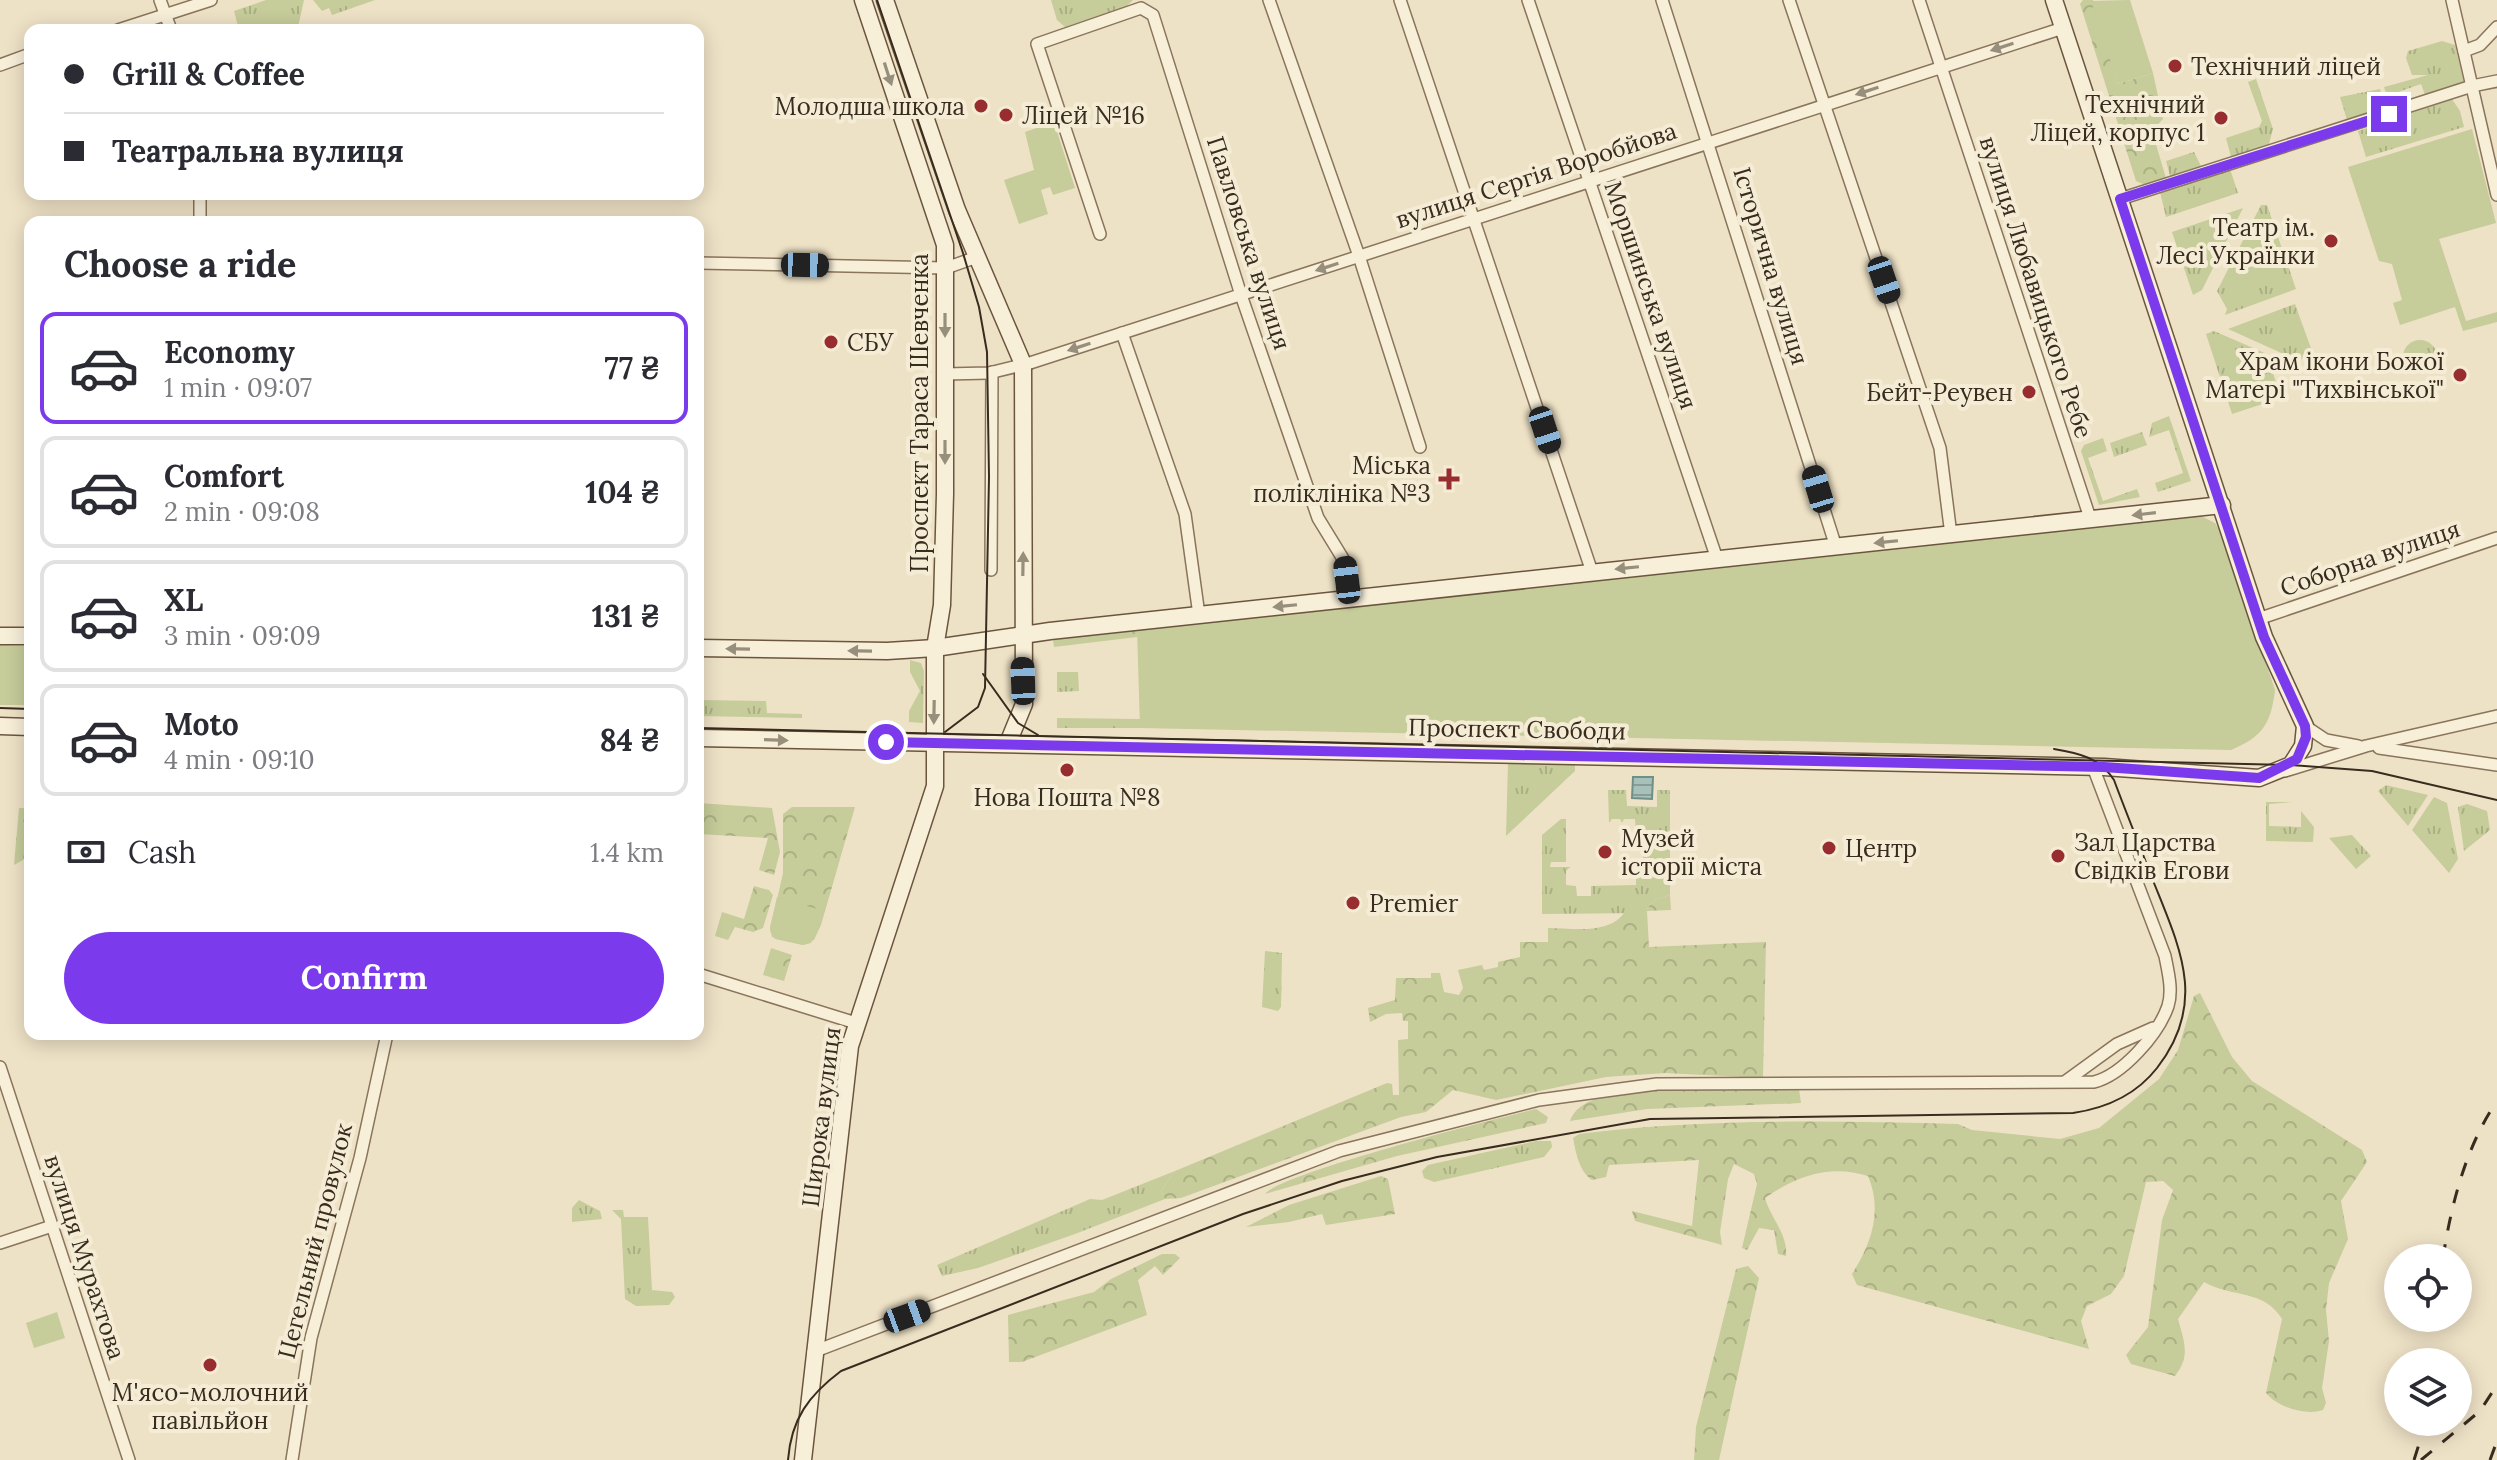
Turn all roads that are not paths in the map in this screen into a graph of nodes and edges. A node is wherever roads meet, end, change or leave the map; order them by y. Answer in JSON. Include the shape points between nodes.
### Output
{"nodes":[{"id":1,"x":160,"y":0,"type":"edge"},
{"id":2,"x":211,"y":0,"type":"edge"},
{"id":3,"x":863,"y":0,"type":"edge"},
{"id":4,"x":885,"y":0,"type":"edge"},
{"id":5,"x":1269,"y":0,"type":"edge"},
{"id":6,"x":1400,"y":0,"type":"edge"},
{"id":7,"x":1528,"y":0,"type":"edge"},
{"id":8,"x":1662,"y":0,"type":"edge"},
{"id":9,"x":1789,"y":0,"type":"edge"},
{"id":10,"x":1919,"y":0,"type":"edge"},
{"id":11,"x":2054,"y":0,"type":"edge"},
{"id":12,"x":2452,"y":0,"type":"edge"},
{"id":13,"x":166,"y":16,"type":"junction"},
{"id":14,"x":139,"y":24,"type":"edge"},
{"id":15,"x":169,"y":24,"type":"edge"},
{"id":16,"x":2497,"y":27,"type":"edge"},
{"id":17,"x":2063,"y":28,"type":"junction"},
{"id":18,"x":2464,"y":51,"type":"junction"},
{"id":19,"x":24,"y":56,"type":"edge"},
{"id":20,"x":0,"y":65,"type":"edge"},
{"id":21,"x":1941,"y":67,"type":"junction"},
{"id":22,"x":2497,"y":81,"type":"edge"},
{"id":23,"x":2472,"y":86,"type":"junction"},
{"id":24,"x":1823,"y":104,"type":"junction"},
{"id":25,"x":1710,"y":142,"type":"junction"},
{"id":26,"x":1590,"y":181,"type":"junction"},
{"id":27,"x":2497,"y":195,"type":"edge"},
{"id":28,"x":2120,"y":199,"type":"junction"},
{"id":29,"x":1475,"y":218,"type":"junction"},
{"id":30,"x":1100,"y":234,"type":"dead end"},
{"id":31,"x":1359,"y":256,"type":"junction"},
{"id":32,"x":977,"y":257,"type":"junction"},
{"id":33,"x":704,"y":263,"type":"edge"},
{"id":34,"x":946,"y":268,"type":"junction"},
{"id":35,"x":1241,"y":295,"type":"junction"},
{"id":36,"x":1122,"y":333,"type":"junction"},
{"id":37,"x":1023,"y":364,"type":"junction"},
{"id":38,"x":992,"y":372,"type":"junction"},
{"id":39,"x":945,"y":374,"type":"junction"},
{"id":40,"x":1420,"y":447,"type":"dead end"},
{"id":41,"x":2222,"y":505,"type":"junction"},
{"id":42,"x":2091,"y":521,"type":"junction"},
{"id":43,"x":1951,"y":535,"type":"junction"},
{"id":44,"x":2497,"y":538,"type":"edge"},
{"id":45,"x":1836,"y":547,"type":"junction"},
{"id":46,"x":1717,"y":559,"type":"junction"},
{"id":47,"x":991,"y":570,"type":"dead end"},
{"id":48,"x":1592,"y":572,"type":"junction"},
{"id":49,"x":1349,"y":599,"type":"junction"},
{"id":50,"x":1199,"y":615,"type":"junction"},
{"id":51,"x":2258,"y":619,"type":"junction"},
{"id":52,"x":1021,"y":635,"type":"junction"},
{"id":53,"x":0,"y":636,"type":"edge"},
{"id":54,"x":24,"y":636,"type":"edge"},
{"id":55,"x":704,"y":648,"type":"edge"},
{"id":56,"x":935,"y":648,"type":"junction"},
{"id":57,"x":2497,"y":716,"type":"edge"},
{"id":58,"x":0,"y":726,"type":"edge"},
{"id":59,"x":2305,"y":726,"type":"junction"},
{"id":60,"x":24,"y":727,"type":"edge"},
{"id":61,"x":704,"y":738,"type":"edge"},
{"id":62,"x":933,"y":743,"type":"junction"},
{"id":63,"x":1008,"y":743,"type":"junction"},
{"id":64,"x":2366,"y":746,"type":"junction"},
{"id":65,"x":2330,"y":756,"type":"junction"},
{"id":66,"x":2497,"y":765,"type":"edge"},
{"id":67,"x":2093,"y":767,"type":"junction"},
{"id":68,"x":2259,"y":778,"type":"junction"},
{"id":69,"x":704,"y":976,"type":"edge"},
{"id":70,"x":856,"y":1023,"type":"junction"},
{"id":71,"x":2157,"y":1026,"type":"junction"},
{"id":72,"x":386,"y":1040,"type":"edge"},
{"id":73,"x":0,"y":1067,"type":"edge"},
{"id":74,"x":2066,"y":1081,"type":"junction"},
{"id":75,"x":52,"y":1226,"type":"junction"},
{"id":76,"x":0,"y":1243,"type":"edge"},
{"id":77,"x":813,"y":1352,"type":"junction"},
{"id":78,"x":129,"y":1460,"type":"edge"},
{"id":79,"x":292,"y":1460,"type":"edge"},
{"id":80,"x":803,"y":1460,"type":"edge"}],
"edges":[{"from":1,"to":13,"type":"street"},
{"from":2,"to":13,"type":"street"},
{"from":3,"to":34,"type":"main road","name":"Проспект Тараса Шевченка","one_way":true,"via":[[945,245]]},
{"from":4,"to":32,"type":"main road"},
{"from":5,"to":31,"type":"street"},
{"from":6,"to":29,"type":"street"},
{"from":7,"to":26,"type":"street","name":"Моршинська вулиця"},
{"from":8,"to":25,"type":"street","name":"Історична вулиця"},
{"from":9,"to":24,"type":"street"},
{"from":10,"to":21,"type":"street","name":"вулиця Любавицького Ребе"},
{"from":11,"to":17,"type":"main road"},
{"from":12,"to":18,"type":"street"},
{"from":13,"to":14,"type":"street"},
{"from":13,"to":15,"type":"street"},
{"from":16,"to":18,"type":"street","via":[[2480,45]]},
{"from":17,"to":21,"type":"street","name":"вулиця Сергія Воробйова","one_way":true},
{"from":17,"to":28,"type":"main road"},
{"from":18,"to":23,"type":"street"},
{"from":19,"to":20,"type":"street"},
{"from":21,"to":24,"type":"street","name":"вулиця Сергія Воробйова","one_way":true},
{"from":21,"to":42,"type":"street","name":"вулиця Любавицького Ребе"},
{"from":22,"to":23,"type":"street"},
{"from":23,"to":27,"type":"street"},
{"from":23,"to":28,"type":"street"},
{"from":24,"to":25,"type":"street","name":"вулиця Сергія Воробйова"},
{"from":24,"to":43,"type":"street","via":[[1940,448]]},
{"from":25,"to":26,"type":"street","name":"вулиця Сергія Воробйова"},
{"from":25,"to":45,"type":"street","name":"Історична вулиця"},
{"from":26,"to":29,"type":"street","name":"вулиця Сергія Воробйова"},
{"from":26,"to":46,"type":"street","name":"Моршинська вулиця"},
{"from":28,"to":41,"type":"main road"},
{"from":29,"to":31,"type":"street","name":"вулиця Сергія Воробйова"},
{"from":29,"to":48,"type":"street"},
{"from":30,"to":35,"type":"street","name":"Павловська вулиця","via":[[1037,44],[1141,8],[1153,15]]},
{"from":31,"to":35,"type":"street","name":"вулиця Сергія Воробйова","one_way":true},
{"from":31,"to":40,"type":"street"},
{"from":32,"to":34,"type":"street"},
{"from":32,"to":37,"type":"main road"},
{"from":33,"to":34,"type":"street"},
{"from":34,"to":39,"type":"main road","name":"Проспект Тараса Шевченка","one_way":true},
{"from":35,"to":36,"type":"street","name":"вулиця Сергія Воробйова"},
{"from":35,"to":49,"type":"street","name":"Павловська вулиця","via":[[1318,518],[1345,562]]},
{"from":36,"to":37,"type":"street","name":"вулиця Сергія Воробйова","one_way":true},
{"from":36,"to":50,"type":"street","via":[[1185,514]]},
{"from":37,"to":38,"type":"street","name":"вулиця Сергія Воробйова"},
{"from":52,"to":37,"type":"main road","one_way":true},
{"from":38,"to":39,"type":"street","name":"вулиця Сергія Воробйова"},
{"from":38,"to":47,"type":"street"},
{"from":39,"to":56,"type":"main road","name":"Проспект Тараса Шевченка","one_way":true,"via":[[942,605]]},
{"from":41,"to":42,"type":"main road","one_way":true},
{"from":41,"to":51,"type":"main road"},
{"from":42,"to":43,"type":"main road"},
{"from":43,"to":45,"type":"main road","one_way":true},
{"from":44,"to":51,"type":"street","name":"Соборна вулиця"},
{"from":45,"to":46,"type":"main road"},
{"from":46,"to":48,"type":"main road","one_way":true},
{"from":48,"to":49,"type":"main road"},
{"from":49,"to":50,"type":"main road","one_way":true},
{"from":50,"to":52,"type":"main road"},
{"from":51,"to":59,"type":"main road"},
{"from":52,"to":56,"type":"main road"},
{"from":52,"to":63,"type":"main road","via":[[1024,704]]},
{"from":53,"to":54,"type":"main road"},
{"from":56,"to":55,"type":"main road","one_way":true},
{"from":56,"to":62,"type":"main road","name":"Проспект Тараса Шевченка","one_way":true},
{"from":57,"to":64,"type":"street","name":"Проспект Свободи"},
{"from":58,"to":60,"type":"main road"},
{"from":59,"to":64,"type":"street","via":[[2341,745]]},
{"from":59,"to":65,"type":"street"},
{"from":59,"to":68,"type":"main road","via":[[2297,759]]},
{"from":61,"to":62,"type":"main road","name":"Проспект Свободи","one_way":true},
{"from":62,"to":63,"type":"main road","name":"Проспект Свободи"},
{"from":62,"to":70,"type":"main road","name":"Широка вулиця","via":[[935,786]]},
{"from":63,"to":67,"type":"main road","name":"Проспект Свободи"},
{"from":64,"to":65,"type":"street","name":"Проспект Свободи"},
{"from":64,"to":66,"type":"street"},
{"from":65,"to":68,"type":"street","name":"Проспект Свободи"},
{"from":67,"to":68,"type":"main road","name":"Проспект Свободи"},
{"from":67,"to":71,"type":"street","via":[[2165,956],[2168,1005]]},
{"from":69,"to":70,"type":"street"},
{"from":70,"to":77,"type":"main road","name":"Широка вулиця"},
{"from":71,"to":74,"type":"street","via":[[2117,1044]]},
{"from":71,"to":74,"type":"street","via":[[2108,1078]]},
{"from":72,"to":79,"type":"street","name":"Цегельний провулок","via":[[311,1338]]},
{"from":73,"to":75,"type":"street","name":"вулиця Мурахтова"},
{"from":74,"to":77,"type":"street","via":[[1657,1084],[1539,1100],[1339,1151]]},
{"from":75,"to":76,"type":"street"},
{"from":75,"to":78,"type":"street","name":"вулиця Мурахтова"},
{"from":77,"to":80,"type":"main road","name":"Широка вулиця"}]}
